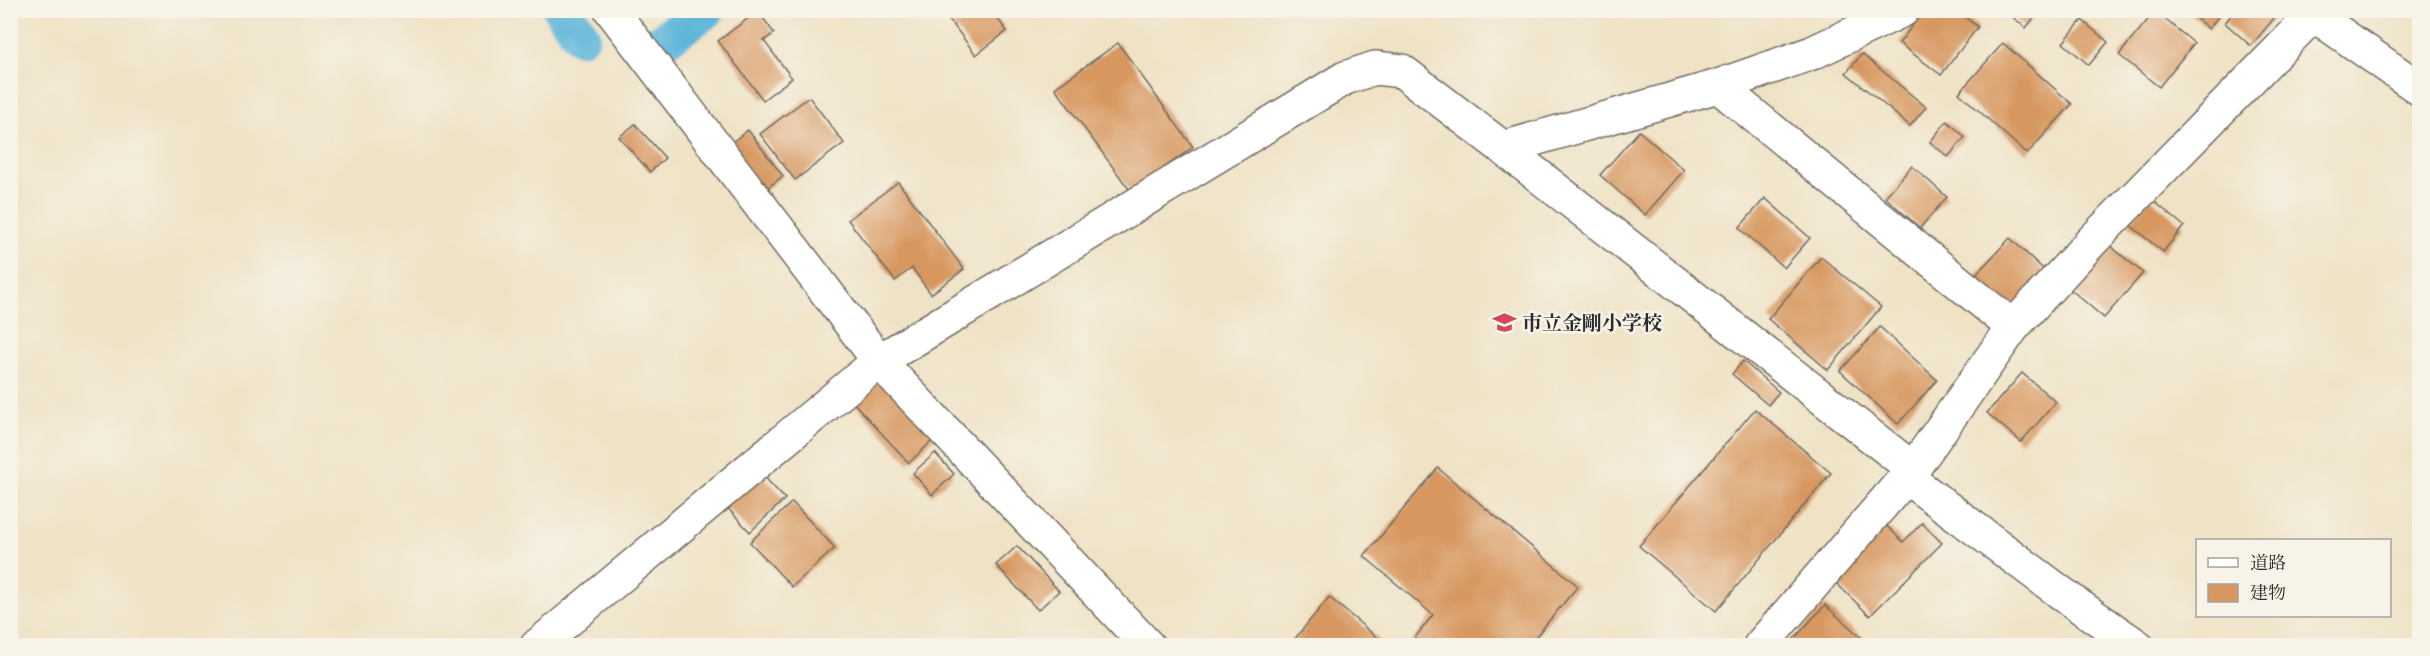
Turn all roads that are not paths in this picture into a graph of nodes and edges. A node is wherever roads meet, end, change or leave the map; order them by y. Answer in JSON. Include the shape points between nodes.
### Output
{"nodes":[{"id":1,"x":611,"y":10,"type":"edge"},
{"id":2,"x":1903,"y":10,"type":"edge"},
{"id":3,"x":2316,"y":13,"type":"edge"},
{"id":4,"x":1718,"y":86,"type":"junction"},
{"id":5,"x":2420,"y":89,"type":"edge"},
{"id":6,"x":1503,"y":148,"type":"junction"},
{"id":7,"x":2013,"y":327,"type":"junction"},
{"id":8,"x":879,"y":361,"type":"junction"},
{"id":9,"x":1910,"y":473,"type":"junction"},
{"id":10,"x":537,"y":645,"type":"edge"},
{"id":11,"x":1148,"y":645,"type":"edge"},
{"id":12,"x":1760,"y":645,"type":"edge"},
{"id":13,"x":2137,"y":645,"type":"edge"}],
"edges":[{"from":1,"to":8,"type":"street"},
{"from":2,"to":4,"type":"street","via":[[1812,53]]},
{"from":3,"to":5,"type":"street"},
{"from":3,"to":7,"type":"street"},
{"from":4,"to":6,"type":"street"},
{"from":4,"to":7,"type":"street"},
{"from":6,"to":8,"type":"street","via":[[1401,71],[1375,68],[1345,78]]},
{"from":6,"to":9,"type":"street"},
{"from":7,"to":9,"type":"street"},
{"from":8,"to":10,"type":"street"},
{"from":8,"to":11,"type":"street"},
{"from":9,"to":12,"type":"street"},
{"from":9,"to":13,"type":"street","via":[[2072,601]]}]}
